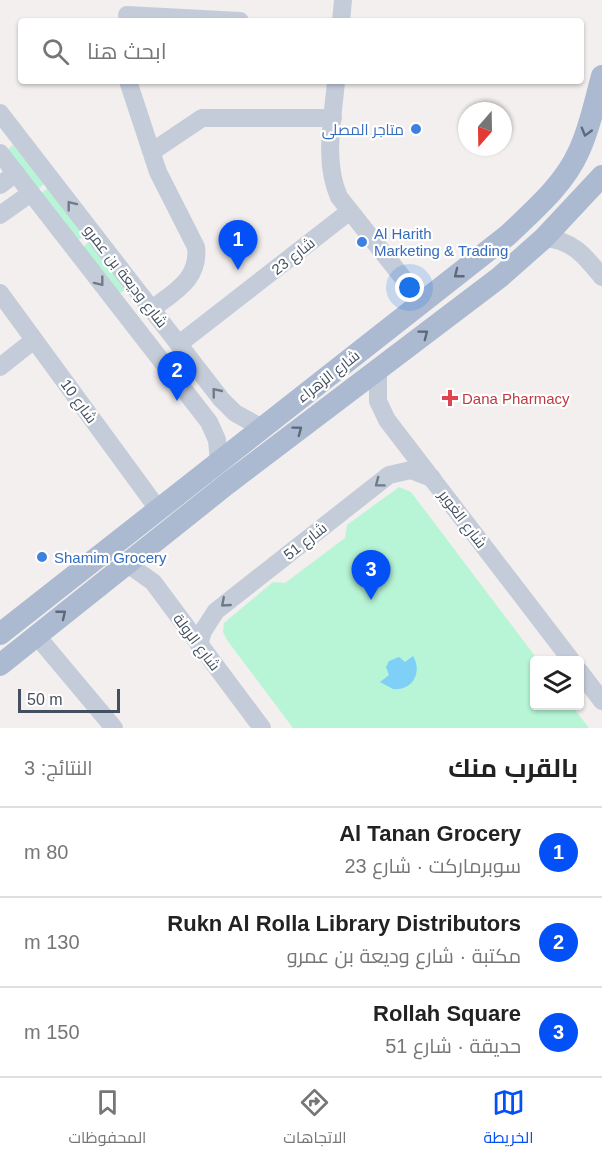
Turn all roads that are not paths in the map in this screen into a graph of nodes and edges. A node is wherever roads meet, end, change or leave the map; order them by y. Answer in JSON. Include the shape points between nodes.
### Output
{"nodes":[{"id":1,"x":342,"y":0,"type":"edge"},
{"id":2,"x":127,"y":12,"type":"edge"},
{"id":3,"x":202,"y":18,"type":"edge"},
{"id":4,"x":341,"y":18,"type":"edge"},
{"id":5,"x":602,"y":76,"type":"edge"},
{"id":6,"x":129,"y":84,"type":"edge"},
{"id":7,"x":336,"y":84,"type":"edge"},
{"id":8,"x":0,"y":113,"type":"edge"},
{"id":9,"x":333,"y":118,"type":"junction"},
{"id":10,"x":153,"y":151,"type":"junction"},
{"id":11,"x":0,"y":153,"type":"edge"},
{"id":12,"x":16,"y":173,"type":"junction"},
{"id":13,"x":602,"y":176,"type":"edge"},
{"id":14,"x":0,"y":185,"type":"edge"},
{"id":15,"x":602,"y":190,"type":"edge"},
{"id":16,"x":31,"y":194,"type":"junction"},
{"id":17,"x":578,"y":203,"type":"junction"},
{"id":18,"x":350,"y":211,"type":"junction"},
{"id":19,"x":0,"y":214,"type":"edge"},
{"id":20,"x":544,"y":238,"type":"junction"},
{"id":21,"x":602,"y":277,"type":"edge"},
{"id":22,"x":0,"y":293,"type":"edge"},
{"id":23,"x":422,"y":302,"type":"junction"},
{"id":24,"x":152,"y":309,"type":"junction"},
{"id":25,"x":129,"y":319,"type":"junction"},
{"id":26,"x":34,"y":340,"type":"junction"},
{"id":27,"x":179,"y":344,"type":"junction"},
{"id":28,"x":0,"y":368,"type":"edge"},
{"id":29,"x":378,"y":369,"type":"junction"},
{"id":30,"x":200,"y":372,"type":"junction"},
{"id":31,"x":266,"y":424,"type":"junction"},
{"id":32,"x":219,"y":462,"type":"junction"},
{"id":33,"x":432,"y":477,"type":"junction"},
{"id":34,"x":227,"y":484,"type":"junction"},
{"id":35,"x":158,"y":509,"type":"junction"},
{"id":36,"x":126,"y":563,"type":"junction"},
{"id":37,"x":0,"y":634,"type":"edge"},
{"id":38,"x":36,"y":635,"type":"junction"},
{"id":39,"x":199,"y":645,"type":"junction"},
{"id":40,"x":565,"y":656,"type":"edge"},
{"id":41,"x":0,"y":665,"type":"edge"},
{"id":42,"x":584,"y":684,"type":"edge"},
{"id":43,"x":602,"y":702,"type":"edge"},
{"id":44,"x":114,"y":728,"type":"edge"},
{"id":45,"x":262,"y":728,"type":"edge"}],
"edges":[{"from":1,"to":4,"type":"street"},
{"from":2,"to":3,"type":"street"},
{"from":5,"to":23,"type":"main road","name":"شارع الزهراء","one_way":true,"via":[[584,140],[565,175],[508,235]]},
{"from":6,"to":10,"type":"street"},
{"from":7,"to":9,"type":"street"},
{"from":24,"to":8,"type":"street","name":"شارع وديعة بن عمرو","one_way":true},
{"from":9,"to":10,"type":"street","via":[[202,118]]},
{"from":9,"to":18,"type":"street","via":[[330,168],[339,197]]},
{"from":10,"to":24,"type":"street","via":[[158,172],[196,247],[197,257],[191,276]]},
{"from":11,"to":12,"type":"street","name":"شارع وديعة بن عمرو"},
{"from":12,"to":14,"type":"street"},
{"from":12,"to":16,"type":"street","name":"شارع وديعة بن عمرو"},
{"from":13,"to":17,"type":"main road","name":"شارع الزهراء"},
{"from":15,"to":17,"type":"main road"},
{"from":16,"to":19,"type":"street"},
{"from":16,"to":25,"type":"street","name":"شارع وديعة بن عمرو","one_way":true},
{"from":17,"to":20,"type":"main road","name":"شارع الزهراء"},
{"from":18,"to":23,"type":"street"},
{"from":18,"to":27,"type":"street","name":"شارع 23"},
{"from":20,"to":21,"type":"street","via":[[575,247]]},
{"from":29,"to":20,"type":"main road","name":"شارع الزهراء","one_way":true,"via":[[500,277]]},
{"from":22,"to":26,"type":"street","name":"شارع 10"},
{"from":23,"to":31,"type":"main road","name":"شارع الزهراء"},
{"from":24,"to":27,"type":"street","name":"شارع وديعة بن عمرو"},
{"from":25,"to":30,"type":"street","via":[[158,341],[183,373]]},
{"from":25,"to":32,"type":"street","name":"شارع وديعة بن عمرو","via":[[209,422],[217,440]]},
{"from":26,"to":28,"type":"street"},
{"from":26,"to":35,"type":"street","name":"شارع 10"},
{"from":27,"to":30,"type":"street","name":"شارع وديعة بن عمرو"},
{"from":29,"to":33,"type":"street","name":"شارع الغوير","via":[[376,390],[382,411]]},
{"from":34,"to":29,"type":"main road","name":"شارع الزهراء","one_way":true},
{"from":31,"to":30,"type":"street","name":"شارع وديعة بن عمرو","one_way":true,"via":[[228,406]]},
{"from":31,"to":32,"type":"main road","name":"شارع الزهراء"},
{"from":31,"to":34,"type":"main road","via":[[274,427],[273,436],[241,464]]},
{"from":32,"to":35,"type":"main road","name":"شارع الزهراء"},
{"from":33,"to":39,"type":"street","name":"شارع 51","one_way":true,"via":[[411,470],[389,475],[216,611]]},
{"from":33,"to":40,"type":"street","name":"شارع الغوير","via":[[485,559],[551,647]]},
{"from":34,"to":36,"type":"main road","name":"شارع الزهراء"},
{"from":35,"to":37,"type":"main road","name":"شارع الزهراء"},
{"from":38,"to":36,"type":"main road","name":"شارع الزهراء","one_way":true},
{"from":36,"to":39,"type":"street","name":"شارع الرولة","via":[[153,582]]},
{"from":38,"to":41,"type":"main road","name":"شارع الزهراء"},
{"from":38,"to":44,"type":"street"},
{"from":39,"to":45,"type":"street","name":"شارع الرولة"},
{"from":42,"to":43,"type":"street"}]}
